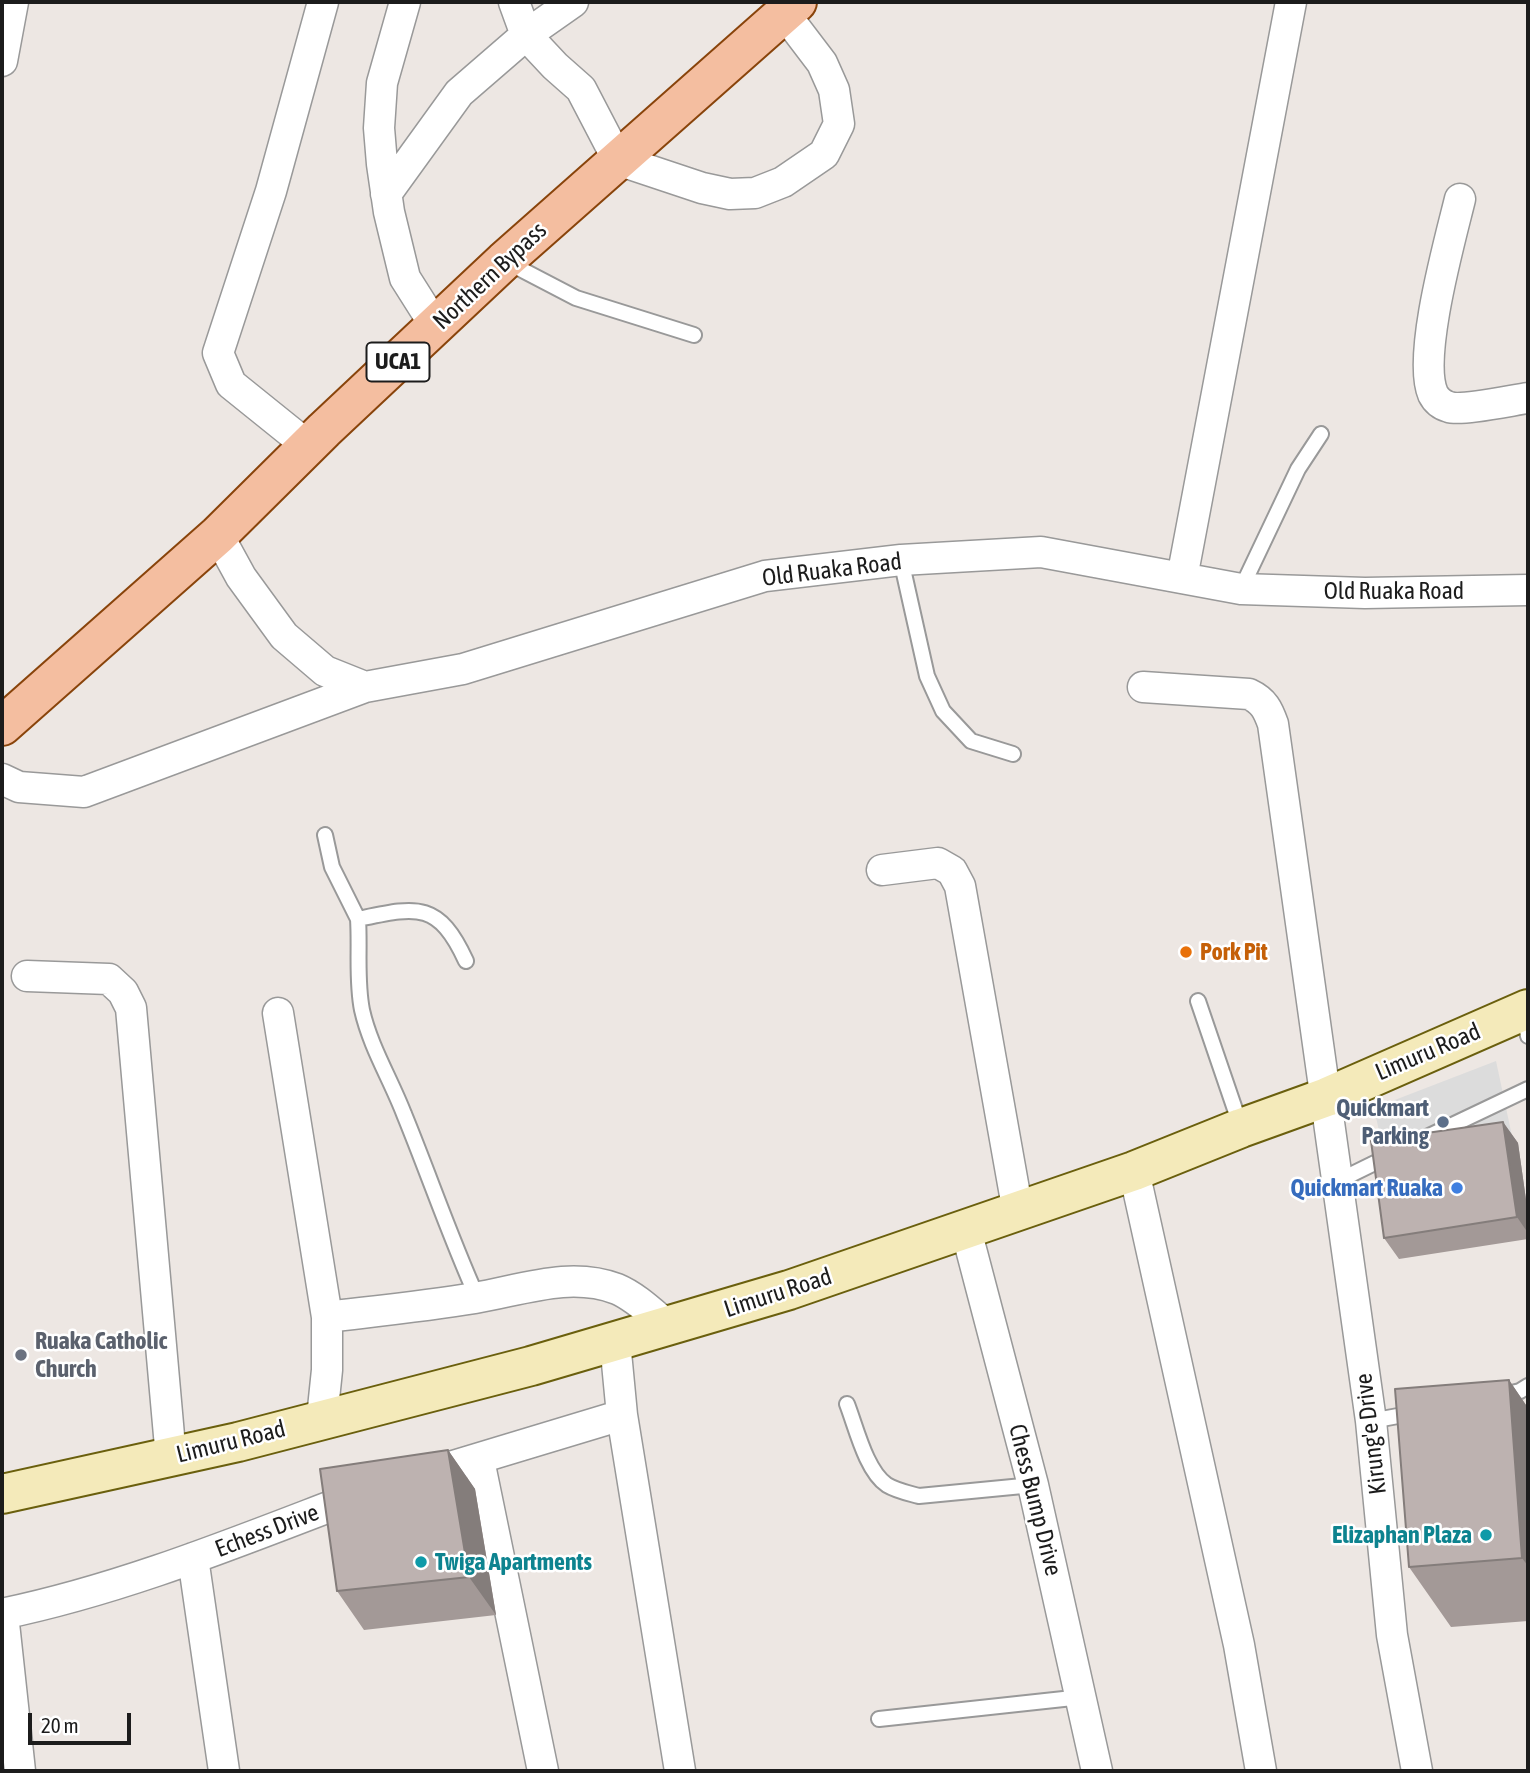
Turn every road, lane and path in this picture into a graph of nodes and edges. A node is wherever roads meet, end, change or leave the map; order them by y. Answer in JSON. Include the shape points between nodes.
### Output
{"nodes":[{"id":1,"x":13,"y":2,"type":"edge"},
{"id":2,"x":323,"y":2,"type":"edge"},
{"id":3,"x":405,"y":2,"type":"edge"},
{"id":4,"x":514,"y":2,"type":"edge"},
{"id":5,"x":573,"y":2,"type":"edge"},
{"id":6,"x":1291,"y":2,"type":"edge"},
{"id":7,"x":791,"y":7,"type":"edge"},
{"id":8,"x":526,"y":35,"type":"junction"},
{"id":9,"x":2,"y":61,"type":"edge"},
{"id":10,"x":618,"y":160,"type":"junction"},
{"id":11,"x":386,"y":194,"type":"junction"},
{"id":12,"x":1460,"y":199,"type":"dead end"},
{"id":13,"x":504,"y":261,"type":"junction"},
{"id":14,"x":436,"y":327,"type":"junction"},
{"id":15,"x":694,"y":335,"type":"dead end"},
{"id":16,"x":1528,"y":398,"type":"edge"},
{"id":17,"x":1321,"y":434,"type":"dead end"},
{"id":18,"x":308,"y":446,"type":"junction"},
{"id":19,"x":218,"y":535,"type":"junction"},
{"id":20,"x":901,"y":560,"type":"junction"},
{"id":21,"x":1182,"y":578,"type":"junction"},
{"id":22,"x":1241,"y":589,"type":"junction"},
{"id":23,"x":1528,"y":590,"type":"edge"},
{"id":24,"x":365,"y":687,"type":"junction"},
{"id":25,"x":1143,"y":687,"type":"dead end"},
{"id":26,"x":2,"y":726,"type":"edge"},
{"id":27,"x":1013,"y":754,"type":"dead end"},
{"id":28,"x":2,"y":779,"type":"edge"},
{"id":29,"x":325,"y":835,"type":"dead end"},
{"id":30,"x":882,"y":870,"type":"dead end"},
{"id":31,"x":358,"y":919,"type":"junction"},
{"id":32,"x":466,"y":961,"type":"dead end"},
{"id":33,"x":27,"y":976,"type":"dead end"},
{"id":34,"x":1198,"y":1001,"type":"dead end"},
{"id":35,"x":278,"y":1013,"type":"dead end"},
{"id":36,"x":1527,"y":1019,"type":"edge"},
{"id":37,"x":1528,"y":1088,"type":"edge"},
{"id":38,"x":1327,"y":1097,"type":"junction"},
{"id":39,"x":1241,"y":1128,"type":"junction"},
{"id":40,"x":1134,"y":1171,"type":"junction"},
{"id":41,"x":1336,"y":1182,"type":"junction"},
{"id":42,"x":1018,"y":1212,"type":"junction"},
{"id":43,"x":966,"y":1230,"type":"junction"},
{"id":44,"x":477,"y":1297,"type":"junction"},
{"id":45,"x":327,"y":1317,"type":"junction"},
{"id":46,"x":668,"y":1327,"type":"junction"},
{"id":47,"x":615,"y":1342,"type":"junction"},
{"id":48,"x":1528,"y":1386,"type":"edge"},
{"id":49,"x":1479,"y":1399,"type":"edge"},
{"id":50,"x":847,"y":1404,"type":"dead end"},
{"id":51,"x":1425,"y":1410,"type":"edge"},
{"id":52,"x":622,"y":1415,"type":"junction"},
{"id":53,"x":322,"y":1418,"type":"junction"},
{"id":54,"x":1371,"y":1421,"type":"junction"},
{"id":55,"x":171,"y":1458,"type":"junction"},
{"id":56,"x":480,"y":1460,"type":"junction"},
{"id":57,"x":1033,"y":1485,"type":"junction"},
{"id":58,"x":2,"y":1494,"type":"edge"},
{"id":59,"x":193,"y":1558,"type":"junction"},
{"id":60,"x":2,"y":1614,"type":"edge"},
{"id":61,"x":1082,"y":1697,"type":"junction"},
{"id":62,"x":879,"y":1719,"type":"dead end"},
{"id":63,"x":20,"y":1771,"type":"edge"},
{"id":64,"x":224,"y":1771,"type":"edge"},
{"id":65,"x":543,"y":1771,"type":"edge"},
{"id":66,"x":680,"y":1771,"type":"edge"},
{"id":67,"x":1097,"y":1771,"type":"edge"},
{"id":68,"x":1261,"y":1771,"type":"edge"},
{"id":69,"x":1417,"y":1771,"type":"edge"}],
"edges":[{"from":1,"to":9,"type":"street"},
{"from":2,"to":18,"type":"street","via":[[271,191],[218,352],[231,384]]},
{"from":3,"to":11,"type":"street","via":[[382,83],[379,128]]},
{"from":4,"to":8,"type":"street"},
{"from":5,"to":8,"type":"street"},
{"from":6,"to":21,"type":"street"},
{"from":7,"to":10,"type":"main road","name":"Northern Bypass","number":"UCA1"},
{"from":7,"to":10,"type":"street","via":[[834,90],[839,124],[824,155],[783,182],[755,193],[730,194]]},
{"from":8,"to":10,"type":"street","via":[[581,89]]},
{"from":8,"to":11,"type":"street","via":[[459,93]]},
{"from":10,"to":13,"type":"main road","name":"Northern Bypass","number":"UCA1"},
{"from":11,"to":14,"type":"street","via":[[405,278]]},
{"from":12,"to":16,"type":"street","via":[[1431,332],[1432,391],[1451,408]]},
{"from":13,"to":14,"type":"main road","name":"Northern Bypass","number":"UCA1"},
{"from":13,"to":15,"type":"lane","via":[[576,298]]},
{"from":14,"to":18,"type":"main road","name":"Northern Bypass","number":"UCA1"},
{"from":17,"to":22,"type":"lane","via":[[1298,469]]},
{"from":18,"to":19,"type":"main road","name":"Northern Bypass","number":"UCA1"},
{"from":19,"to":24,"type":"street","via":[[241,577],[284,636],[325,671]]},
{"from":19,"to":26,"type":"main road","name":"Northern Bypass","number":"UCA1"},
{"from":20,"to":21,"type":"street","name":"Old Ruaka Road","via":[[1041,552]]},
{"from":20,"to":24,"type":"street","name":"Old Ruaka Road","via":[[765,576],[463,669]]},
{"from":20,"to":27,"type":"lane","via":[[927,676],[943,711],[971,741]]},
{"from":21,"to":22,"type":"street","name":"Old Ruaka Road"},
{"from":22,"to":23,"type":"street","name":"Old Ruaka Road","via":[[1365,593]]},
{"from":24,"to":28,"type":"street","name":"Old Ruaka Road","via":[[84,792],[19,787]]},
{"from":25,"to":38,"type":"street","name":"Kirung'e Drive","via":[[1249,694],[1266,707],[1273,724]]},
{"from":29,"to":31,"type":"lane","via":[[332,867]]},
{"from":30,"to":42,"type":"street","via":[[938,863],[952,871],[961,886]]},
{"from":31,"to":32,"type":"lane","via":[[422,911],[440,920],[455,936]]},
{"from":31,"to":44,"type":"lane","via":[[362,1010]]},
{"from":33,"to":55,"type":"street","via":[[109,979],[131,1008]]},
{"from":34,"to":39,"type":"lane"},
{"from":35,"to":45,"type":"street"},
{"from":36,"to":38,"type":"main road","name":"Limuru Road"},
{"from":37,"to":41,"type":"lane"},
{"from":38,"to":39,"type":"main road","name":"Limuru Road"},
{"from":38,"to":41,"type":"street","name":"Kirung'e Drive"},
{"from":39,"to":40,"type":"main road","name":"Limuru Road"},
{"from":40,"to":42,"type":"main road","name":"Limuru Road"},
{"from":40,"to":68,"type":"street","via":[[1239,1646]]},
{"from":41,"to":54,"type":"street","name":"Kirung'e Drive"},
{"from":42,"to":43,"type":"main road","name":"Limuru Road"},
{"from":43,"to":46,"type":"main road","name":"Limuru Road"},
{"from":43,"to":57,"type":"street","name":"Chess Bump Drive"},
{"from":44,"to":45,"type":"street"},
{"from":44,"to":46,"type":"street","via":[[548,1282],[588,1283],[617,1289]]},
{"from":45,"to":53,"type":"street"},
{"from":46,"to":47,"type":"main road","name":"Limuru Road"},
{"from":47,"to":52,"type":"street"},
{"from":47,"to":53,"type":"main road","name":"Limuru Road"},
{"from":48,"to":49,"type":"lane"},
{"from":50,"to":57,"type":"lane","via":[[870,1466],[884,1483],[901,1492],[919,1496]]},
{"from":51,"to":54,"type":"lane"},
{"from":52,"to":56,"type":"street","name":"Echess Drive"},
{"from":52,"to":66,"type":"street"},
{"from":53,"to":55,"type":"main road","name":"Limuru Road"},
{"from":54,"to":69,"type":"street","name":"Kirung'e Drive","via":[[1392,1635]]},
{"from":55,"to":58,"type":"main road","name":"Limuru Road"},
{"from":56,"to":59,"type":"street","name":"Echess Drive","via":[[393,1484]]},
{"from":56,"to":65,"type":"street"},
{"from":57,"to":61,"type":"street","name":"Chess Bump Drive"},
{"from":59,"to":60,"type":"street","name":"Echess Drive","via":[[107,1588]]},
{"from":59,"to":64,"type":"street"},
{"from":60,"to":63,"type":"street"},
{"from":61,"to":62,"type":"lane"},
{"from":61,"to":67,"type":"street","name":"Chess Bump Drive"}]}
